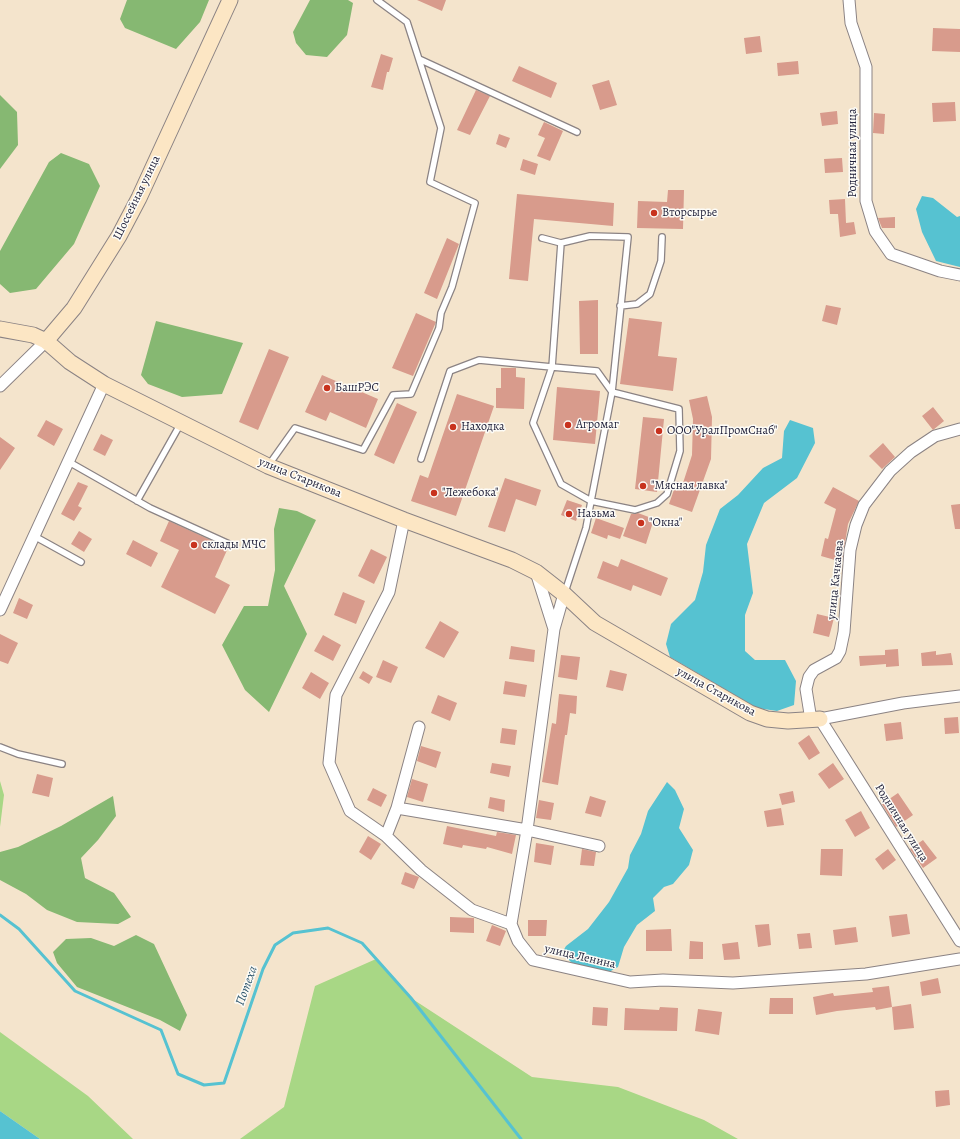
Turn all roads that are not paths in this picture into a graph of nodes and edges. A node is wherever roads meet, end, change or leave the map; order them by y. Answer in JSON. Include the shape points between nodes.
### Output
{"nodes":[{"id":1,"x":230,"y":0,"type":"edge"},
{"id":2,"x":377,"y":0,"type":"edge"},
{"id":3,"x":849,"y":0,"type":"edge"},
{"id":4,"x":419,"y":59,"type":"junction"},
{"id":5,"x":577,"y":132,"type":"dead end"},
{"id":6,"x":662,"y":237,"type":"dead end"},
{"id":7,"x":542,"y":238,"type":"dead end"},
{"id":8,"x":561,"y":243,"type":"junction"},
{"id":9,"x":960,"y":275,"type":"edge"},
{"id":10,"x":620,"y":306,"type":"junction"},
{"id":11,"x":0,"y":329,"type":"edge"},
{"id":12,"x":46,"y":341,"type":"junction"},
{"id":13,"x":552,"y":367,"type":"junction"},
{"id":14,"x":104,"y":384,"type":"junction"},
{"id":15,"x":0,"y":386,"type":"edge"},
{"id":16,"x":612,"y":392,"type":"junction"},
{"id":17,"x":181,"y":423,"type":"junction"},
{"id":18,"x":960,"y":429,"type":"edge"},
{"id":19,"x":421,"y":459,"type":"dead end"},
{"id":20,"x":69,"y":462,"type":"junction"},
{"id":21,"x":268,"y":466,"type":"junction"},
{"id":22,"x":137,"y":501,"type":"junction"},
{"id":23,"x":591,"y":501,"type":"junction"},
{"id":24,"x":404,"y":520,"type":"junction"},
{"id":25,"x":34,"y":536,"type":"junction"},
{"id":26,"x":229,"y":544,"type":"dead end"},
{"id":27,"x":81,"y":562,"type":"dead end"},
{"id":28,"x":536,"y":572,"type":"junction"},
{"id":29,"x":564,"y":594,"type":"junction"},
{"id":30,"x":0,"y":610,"type":"edge"},
{"id":31,"x":554,"y":629,"type":"junction"},
{"id":32,"x":960,"y":696,"type":"edge"},
{"id":33,"x":816,"y":719,"type":"junction"},
{"id":34,"x":419,"y":727,"type":"dead end"},
{"id":35,"x":0,"y":747,"type":"edge"},
{"id":36,"x":62,"y":764,"type":"dead end"},
{"id":37,"x":397,"y":808,"type":"junction"},
{"id":38,"x":527,"y":830,"type":"junction"},
{"id":39,"x":386,"y":836,"type":"junction"},
{"id":40,"x":599,"y":846,"type":"dead end"},
{"id":41,"x":511,"y":924,"type":"junction"},
{"id":42,"x":960,"y":941,"type":"edge"},
{"id":43,"x":960,"y":959,"type":"edge"}],
"edges":[{"from":1,"to":12,"type":"street","name":"Шоссейная улица","via":[[119,236],[74,308]]},
{"from":2,"to":4,"type":"lane","via":[[407,22]]},
{"from":3,"to":9,"type":"street","name":"Родничная улица","via":[[850,23],[866,67],[866,201],[875,231],[891,254]]},
{"from":4,"to":5,"type":"lane"},
{"from":4,"to":21,"type":"lane","via":[[442,128],[430,182],[475,203],[452,287],[441,313],[439,328],[411,394],[393,395],[363,450],[295,428]]},
{"from":6,"to":10,"type":"lane","via":[[661,261],[650,294],[637,304]]},
{"from":7,"to":8,"type":"lane"},
{"from":8,"to":10,"type":"lane","via":[[590,236],[628,238]]},
{"from":8,"to":13,"type":"lane"},
{"from":10,"to":16,"type":"lane"},
{"from":11,"to":12,"type":"street","via":[[33,335]]},
{"from":12,"to":14,"type":"street","name":"улица Старикова","via":[[70,362]]},
{"from":12,"to":15,"type":"street"},
{"from":13,"to":16,"type":"lane","via":[[597,371]]},
{"from":13,"to":19,"type":"lane","via":[[479,360],[450,371]]},
{"from":13,"to":23,"type":"lane","via":[[533,423],[561,484]]},
{"from":14,"to":17,"type":"street","name":"улица Старикова"},
{"from":14,"to":20,"type":"street"},
{"from":16,"to":23,"type":"lane"},
{"from":16,"to":23,"type":"lane","via":[[679,409],[680,451],[667,494],[657,503],[635,510]]},
{"from":17,"to":21,"type":"street","name":"улица Старикова"},
{"from":17,"to":22,"type":"lane"},
{"from":18,"to":33,"type":"street","name":"улица Качкаева","via":[[935,436],[911,452],[890,471],[864,505],[850,550],[844,632],[840,651],[836,658],[814,670],[806,689]]},
{"from":20,"to":22,"type":"lane"},
{"from":20,"to":25,"type":"street"},
{"from":21,"to":24,"type":"street","name":"улица Старикова"},
{"from":22,"to":26,"type":"lane"},
{"from":23,"to":29,"type":"lane","via":[[586,528]]},
{"from":24,"to":28,"type":"street","name":"улица Старикова","via":[[512,560]]},
{"from":24,"to":39,"type":"street","via":[[389,592],[336,695],[329,763],[350,811]]},
{"from":25,"to":27,"type":"lane"},
{"from":25,"to":30,"type":"street"},
{"from":28,"to":29,"type":"street","name":"улица Старикова"},
{"from":28,"to":31,"type":"street"},
{"from":29,"to":31,"type":"street"},
{"from":29,"to":33,"type":"street","name":"улица Старикова","via":[[595,623],[750,713],[767,719],[788,721]]},
{"from":31,"to":38,"type":"street"},
{"from":32,"to":33,"type":"street","name":"улица Старикова","via":[[903,703]]},
{"from":33,"to":42,"type":"street","name":"Родничная улица"},
{"from":34,"to":37,"type":"street"},
{"from":35,"to":36,"type":"lane"},
{"from":37,"to":38,"type":"street"},
{"from":37,"to":39,"type":"street"},
{"from":38,"to":40,"type":"street"},
{"from":38,"to":41,"type":"street"},
{"from":39,"to":41,"type":"street","via":[[421,870],[472,910]]},
{"from":41,"to":43,"type":"street","name":"улица Ленина","via":[[518,942],[533,960],[630,982],[733,982],[866,974]]}]}
